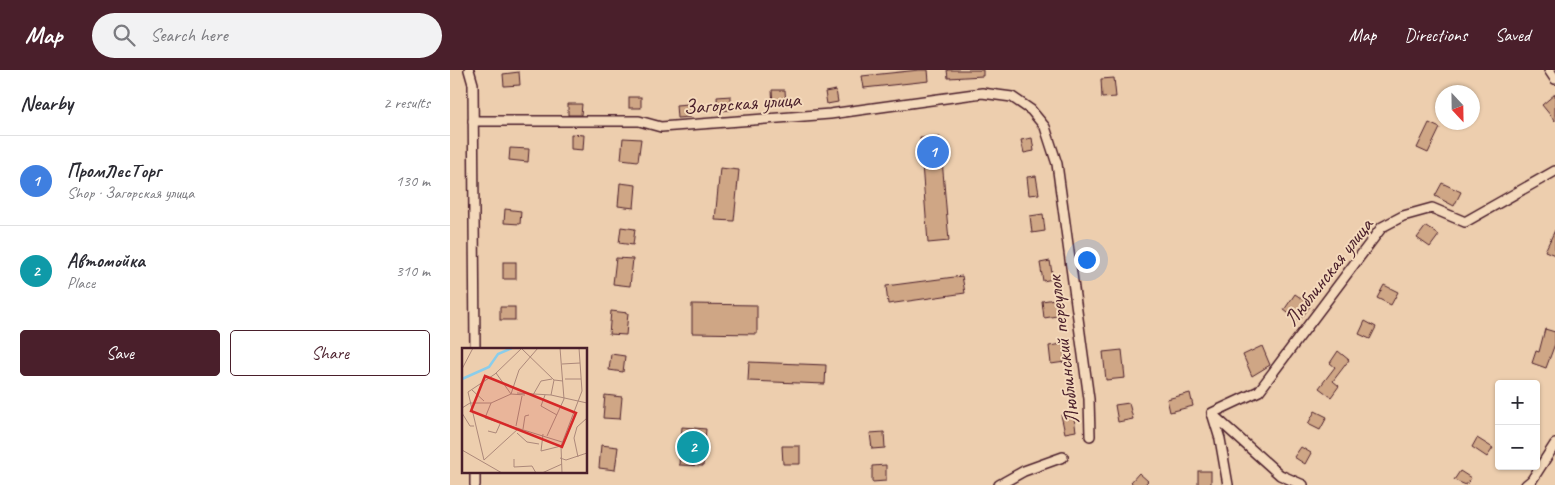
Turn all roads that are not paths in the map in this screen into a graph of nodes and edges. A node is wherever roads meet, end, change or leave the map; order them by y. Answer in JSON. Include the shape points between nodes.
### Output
{"nodes":[{"id":1,"x":469,"y":70,"type":"edge"},
{"id":2,"x":1549,"y":70,"type":"edge"},
{"id":3,"x":1555,"y":79,"type":"edge"},
{"id":4,"x":1012,"y":98,"type":"joint"},
{"id":5,"x":473,"y":121,"type":"junction"},
{"id":6,"x":1555,"y":171,"type":"edge"},
{"id":7,"x":475,"y":348,"type":"edge"},
{"id":8,"x":1212,"y":414,"type":"junction"},
{"id":9,"x":1090,"y":436,"type":"dead end"},
{"id":10,"x":1555,"y":444,"type":"edge"},
{"id":11,"x":1062,"y":457,"type":"dead end"},
{"id":12,"x":475,"y":472,"type":"edge"},
{"id":13,"x":476,"y":485,"type":"edge"},
{"id":14,"x":999,"y":485,"type":"edge"},
{"id":15,"x":1228,"y":485,"type":"edge"},
{"id":16,"x":1303,"y":485,"type":"edge"},
{"id":17,"x":1526,"y":485,"type":"edge"}],
"edges":[{"from":1,"to":5,"type":"street","via":[[473,84]]},
{"from":2,"to":3,"type":"street"},
{"from":4,"to":5,"type":"street","name":"Загорская улица","via":[[982,92],[830,114],[661,127],[639,121]]},
{"from":4,"to":9,"type":"street","name":"Люблинский переулок","via":[[1031,110],[1045,127],[1056,164],[1089,400]]},
{"from":5,"to":7,"type":"street"},
{"from":6,"to":8,"type":"street","name":"Люблинская улица","via":[[1465,222],[1432,208],[1382,227],[1259,391]]},
{"from":8,"to":15,"type":"street"},
{"from":8,"to":16,"type":"street","via":[[1280,475]]},
{"from":10,"to":17,"type":"street"},
{"from":11,"to":14,"type":"street","via":[[1024,471]]},
{"from":12,"to":13,"type":"street"}]}
